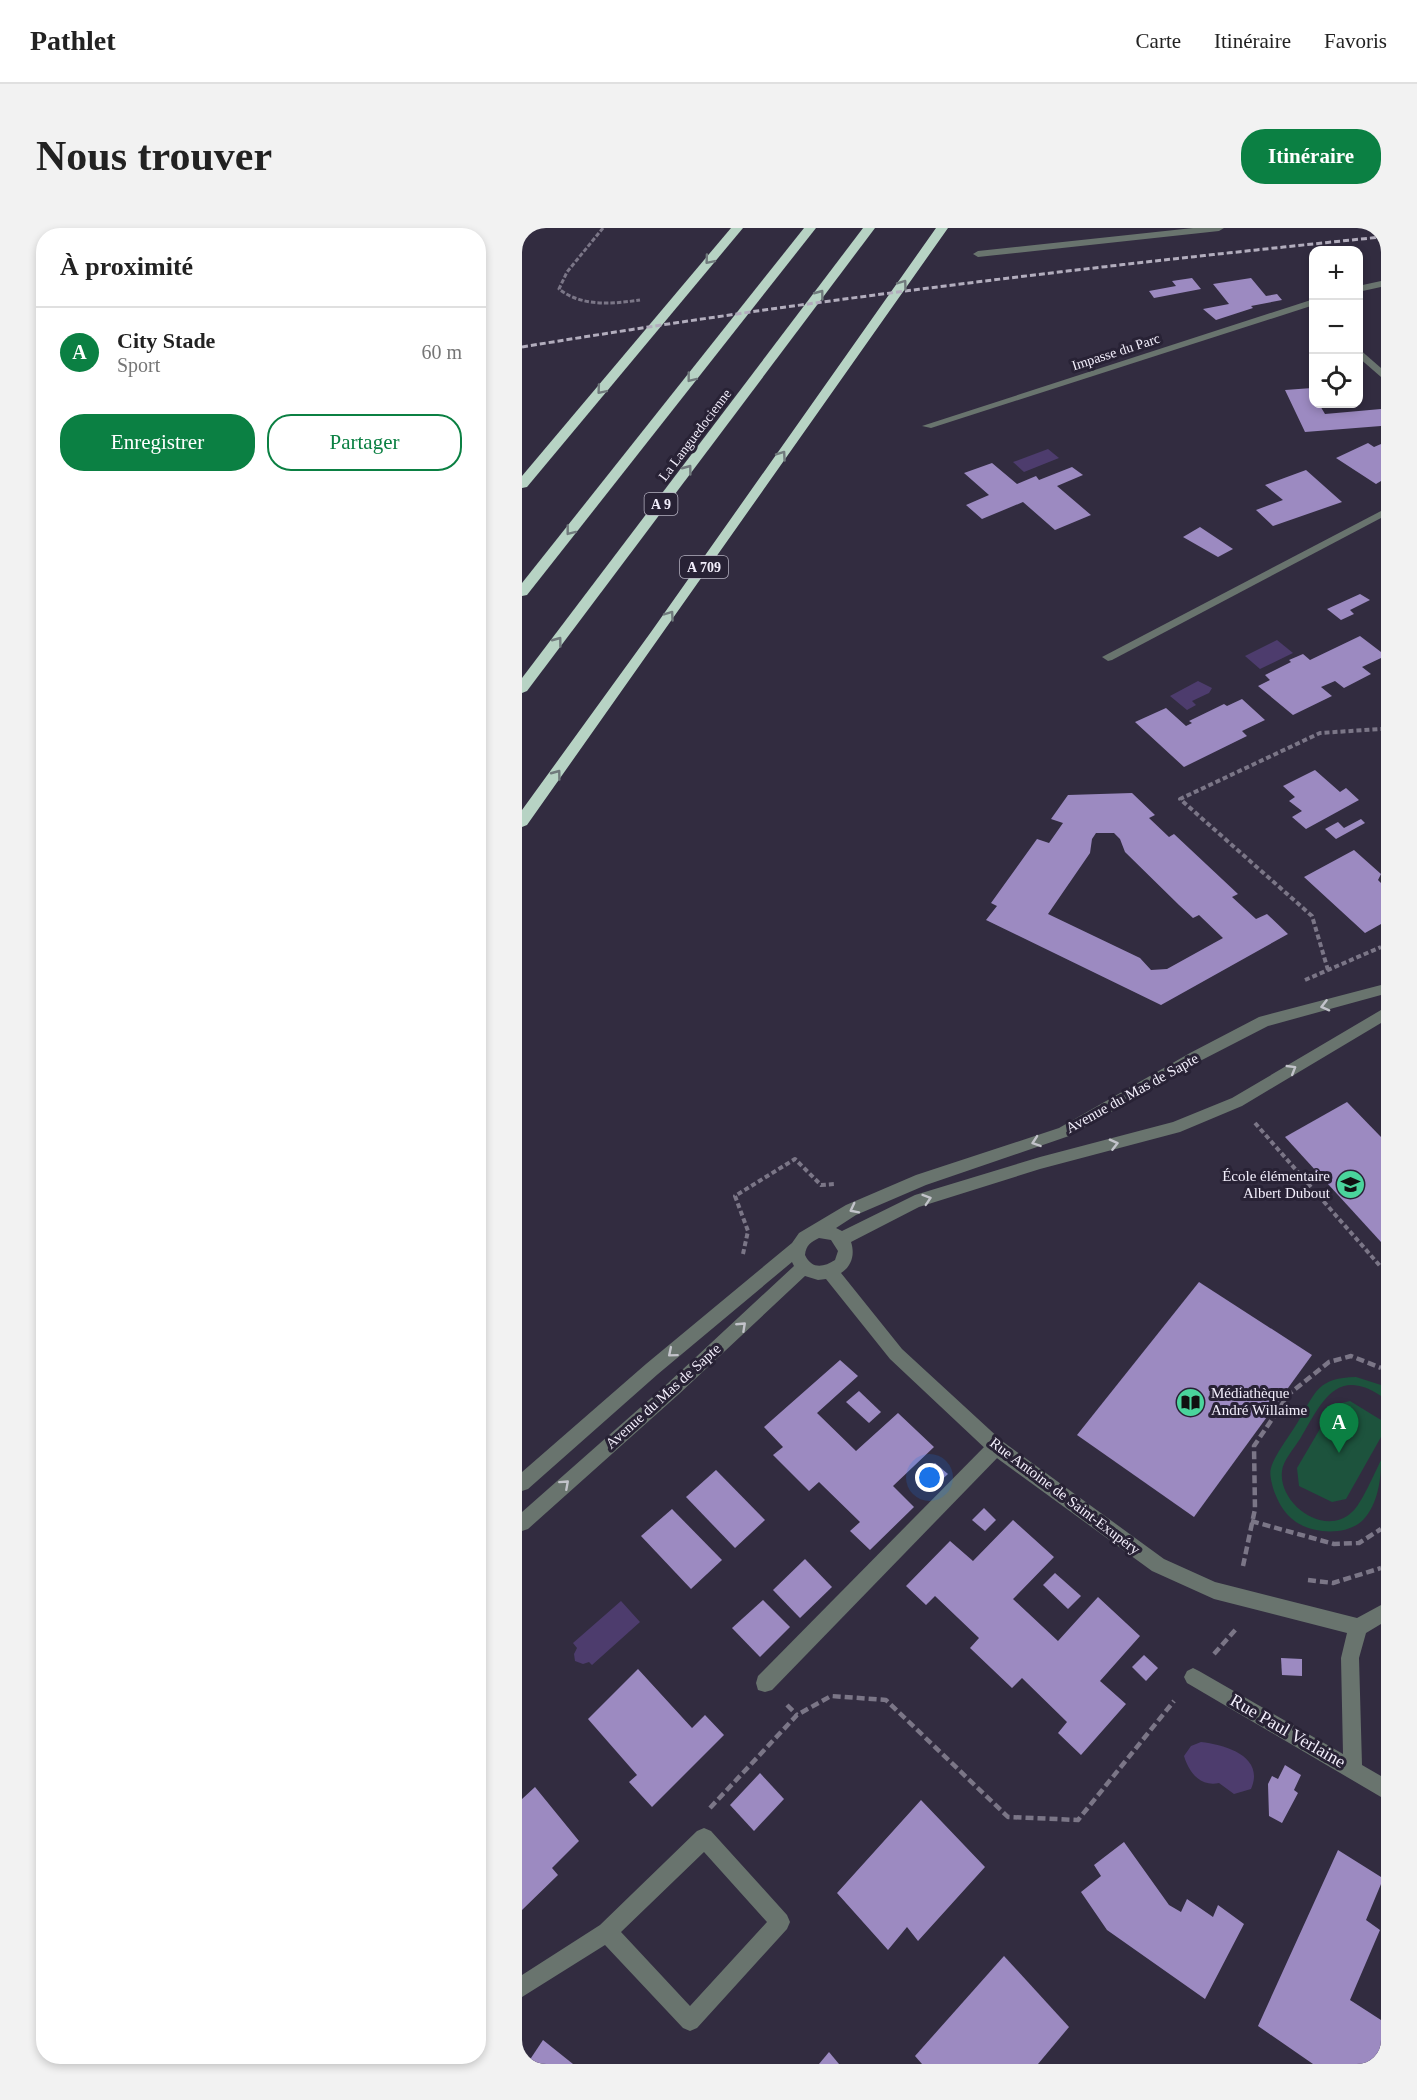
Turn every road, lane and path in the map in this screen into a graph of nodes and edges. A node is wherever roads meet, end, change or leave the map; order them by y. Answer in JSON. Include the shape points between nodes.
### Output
{"nodes":[{"id":1,"x":737,"y":228,"type":"edge"},
{"id":2,"x":810,"y":228,"type":"edge"},
{"id":3,"x":869,"y":228,"type":"edge"},
{"id":4,"x":942,"y":228,"type":"edge"},
{"id":5,"x":1219,"y":228,"type":"edge"},
{"id":6,"x":978,"y":254,"type":"dead end"},
{"id":7,"x":1381,"y":284,"type":"edge"},
{"id":8,"x":1363,"y":288,"type":"edge"},
{"id":9,"x":1309,"y":305,"type":"edge"},
{"id":10,"x":1362,"y":354,"type":"edge"},
{"id":11,"x":1381,"y":374,"type":"edge"},
{"id":12,"x":927,"y":426,"type":"dead end"},
{"id":13,"x":522,"y":484,"type":"edge"},
{"id":14,"x":1381,"y":514,"type":"edge"},
{"id":15,"x":522,"y":592,"type":"edge"},
{"id":16,"x":1108,"y":657,"type":"dead end"},
{"id":17,"x":522,"y":688,"type":"edge"},
{"id":18,"x":1381,"y":729,"type":"edge"},
{"id":19,"x":522,"y":821,"type":"edge"},
{"id":20,"x":1328,"y":970,"type":"dead end"},
{"id":21,"x":1381,"y":990,"type":"edge"},
{"id":22,"x":1381,"y":1016,"type":"edge"},
{"id":23,"x":1237,"y":1102,"type":"junction"},
{"id":24,"x":818,"y":1231,"type":"junction"},
{"id":25,"x":844,"y":1244,"type":"junction"},
{"id":26,"x":797,"y":1248,"type":"junction"},
{"id":27,"x":1381,"y":1267,"type":"edge"},
{"id":28,"x":803,"y":1268,"type":"junction"},
{"id":29,"x":830,"y":1272,"type":"junction"},
{"id":30,"x":1381,"y":1368,"type":"edge"},
{"id":31,"x":996,"y":1447,"type":"junction"},
{"id":32,"x":522,"y":1483,"type":"edge"},
{"id":33,"x":1251,"y":1521,"type":"junction"},
{"id":34,"x":522,"y":1523,"type":"edge"},
{"id":35,"x":1381,"y":1529,"type":"edge"},
{"id":36,"x":1381,"y":1568,"type":"edge"},
{"id":37,"x":1241,"y":1572,"type":"dead end"},
{"id":38,"x":1299,"y":1579,"type":"dead end"},
{"id":39,"x":1381,"y":1614,"type":"edge"},
{"id":40,"x":1242,"y":1621,"type":"dead end"},
{"id":41,"x":1358,"y":1627,"type":"junction"},
{"id":42,"x":1193,"y":1677,"type":"junction"},
{"id":43,"x":765,"y":1683,"type":"dead end"},
{"id":44,"x":1353,"y":1768,"type":"junction"},
{"id":45,"x":1381,"y":1787,"type":"edge"},
{"id":46,"x":704,"y":1838,"type":"junction"},
{"id":47,"x":607,"y":1932,"type":"junction"},
{"id":48,"x":522,"y":1987,"type":"edge"}],
"edges":[{"from":1,"to":13,"type":"highway","one_way":true},
{"from":2,"to":15,"type":"highway","one_way":true},
{"from":17,"to":3,"type":"highway","name":"La Languedocienne","number":"A 9","one_way":true},
{"from":19,"to":4,"type":"highway","number":"A 709","one_way":true},
{"from":5,"to":6,"type":"street"},
{"from":7,"to":8,"type":"street"},
{"from":9,"to":12,"type":"street","name":"Impasse du Parc"},
{"from":10,"to":11,"type":"street"},
{"from":14,"to":16,"type":"street"},
{"from":18,"to":20,"type":"path","via":[[1320,733],[1180,799],[1312,916]]},
{"from":21,"to":24,"type":"street","name":"Avenue du Mas de Sapte","one_way":true,"via":[[1264,1021],[1064,1132],[921,1180],[851,1210]]},
{"from":23,"to":22,"type":"street","name":"Avenue du Mas de Sapte","one_way":true},
{"from":25,"to":23,"type":"street","name":"Avenue du Mas de Sapte","one_way":true,"via":[[841,1239],[915,1202],[1040,1162],[1175,1128]]},
{"from":23,"to":27,"type":"path"},
{"from":24,"to":25,"type":"street","via":[[834,1234]]},
{"from":24,"to":26,"type":"street","name":"Avenue du Mas de Sapte","via":[[805,1237]]},
{"from":25,"to":29,"type":"street","name":"Avenue du Mas de Sapte","via":[[842,1264]]},
{"from":26,"to":28,"type":"street"},
{"from":26,"to":32,"type":"street","name":"Avenue du Mas de Sapte","one_way":true},
{"from":28,"to":29,"type":"street","via":[[816,1274]]},
{"from":34,"to":28,"type":"street","name":"Avenue du Mas de Sapte","one_way":true},
{"from":29,"to":31,"type":"street","name":"Rue Antoine de Saint-Exupéry","via":[[896,1354]]},
{"from":30,"to":33,"type":"path","via":[[1351,1356],[1329,1362],[1289,1394],[1254,1446],[1255,1509]]},
{"from":31,"to":41,"type":"street","name":"Rue Antoine de Saint-Exupéry","via":[[1158,1565],[1214,1590]]},
{"from":31,"to":43,"type":"street"},
{"from":33,"to":35,"type":"path","via":[[1334,1544],[1359,1543]]},
{"from":33,"to":37,"type":"path"},
{"from":36,"to":38,"type":"path","via":[[1333,1583]]},
{"from":39,"to":41,"type":"street"},
{"from":40,"to":42,"type":"path"},
{"from":41,"to":44,"type":"street","via":[[1350,1658]]},
{"from":42,"to":44,"type":"street","name":"Rue Paul Verlaine"},
{"from":42,"to":46,"type":"path","via":[[1078,1820],[1008,1817],[886,1700],[831,1696],[797,1715],[710,1808]]},
{"from":44,"to":45,"type":"street","name":"Rue Paul Verlaine"},
{"from":46,"to":47,"type":"street"},
{"from":46,"to":47,"type":"street","via":[[780,1923],[690,2021]]},
{"from":47,"to":48,"type":"street"}]}
